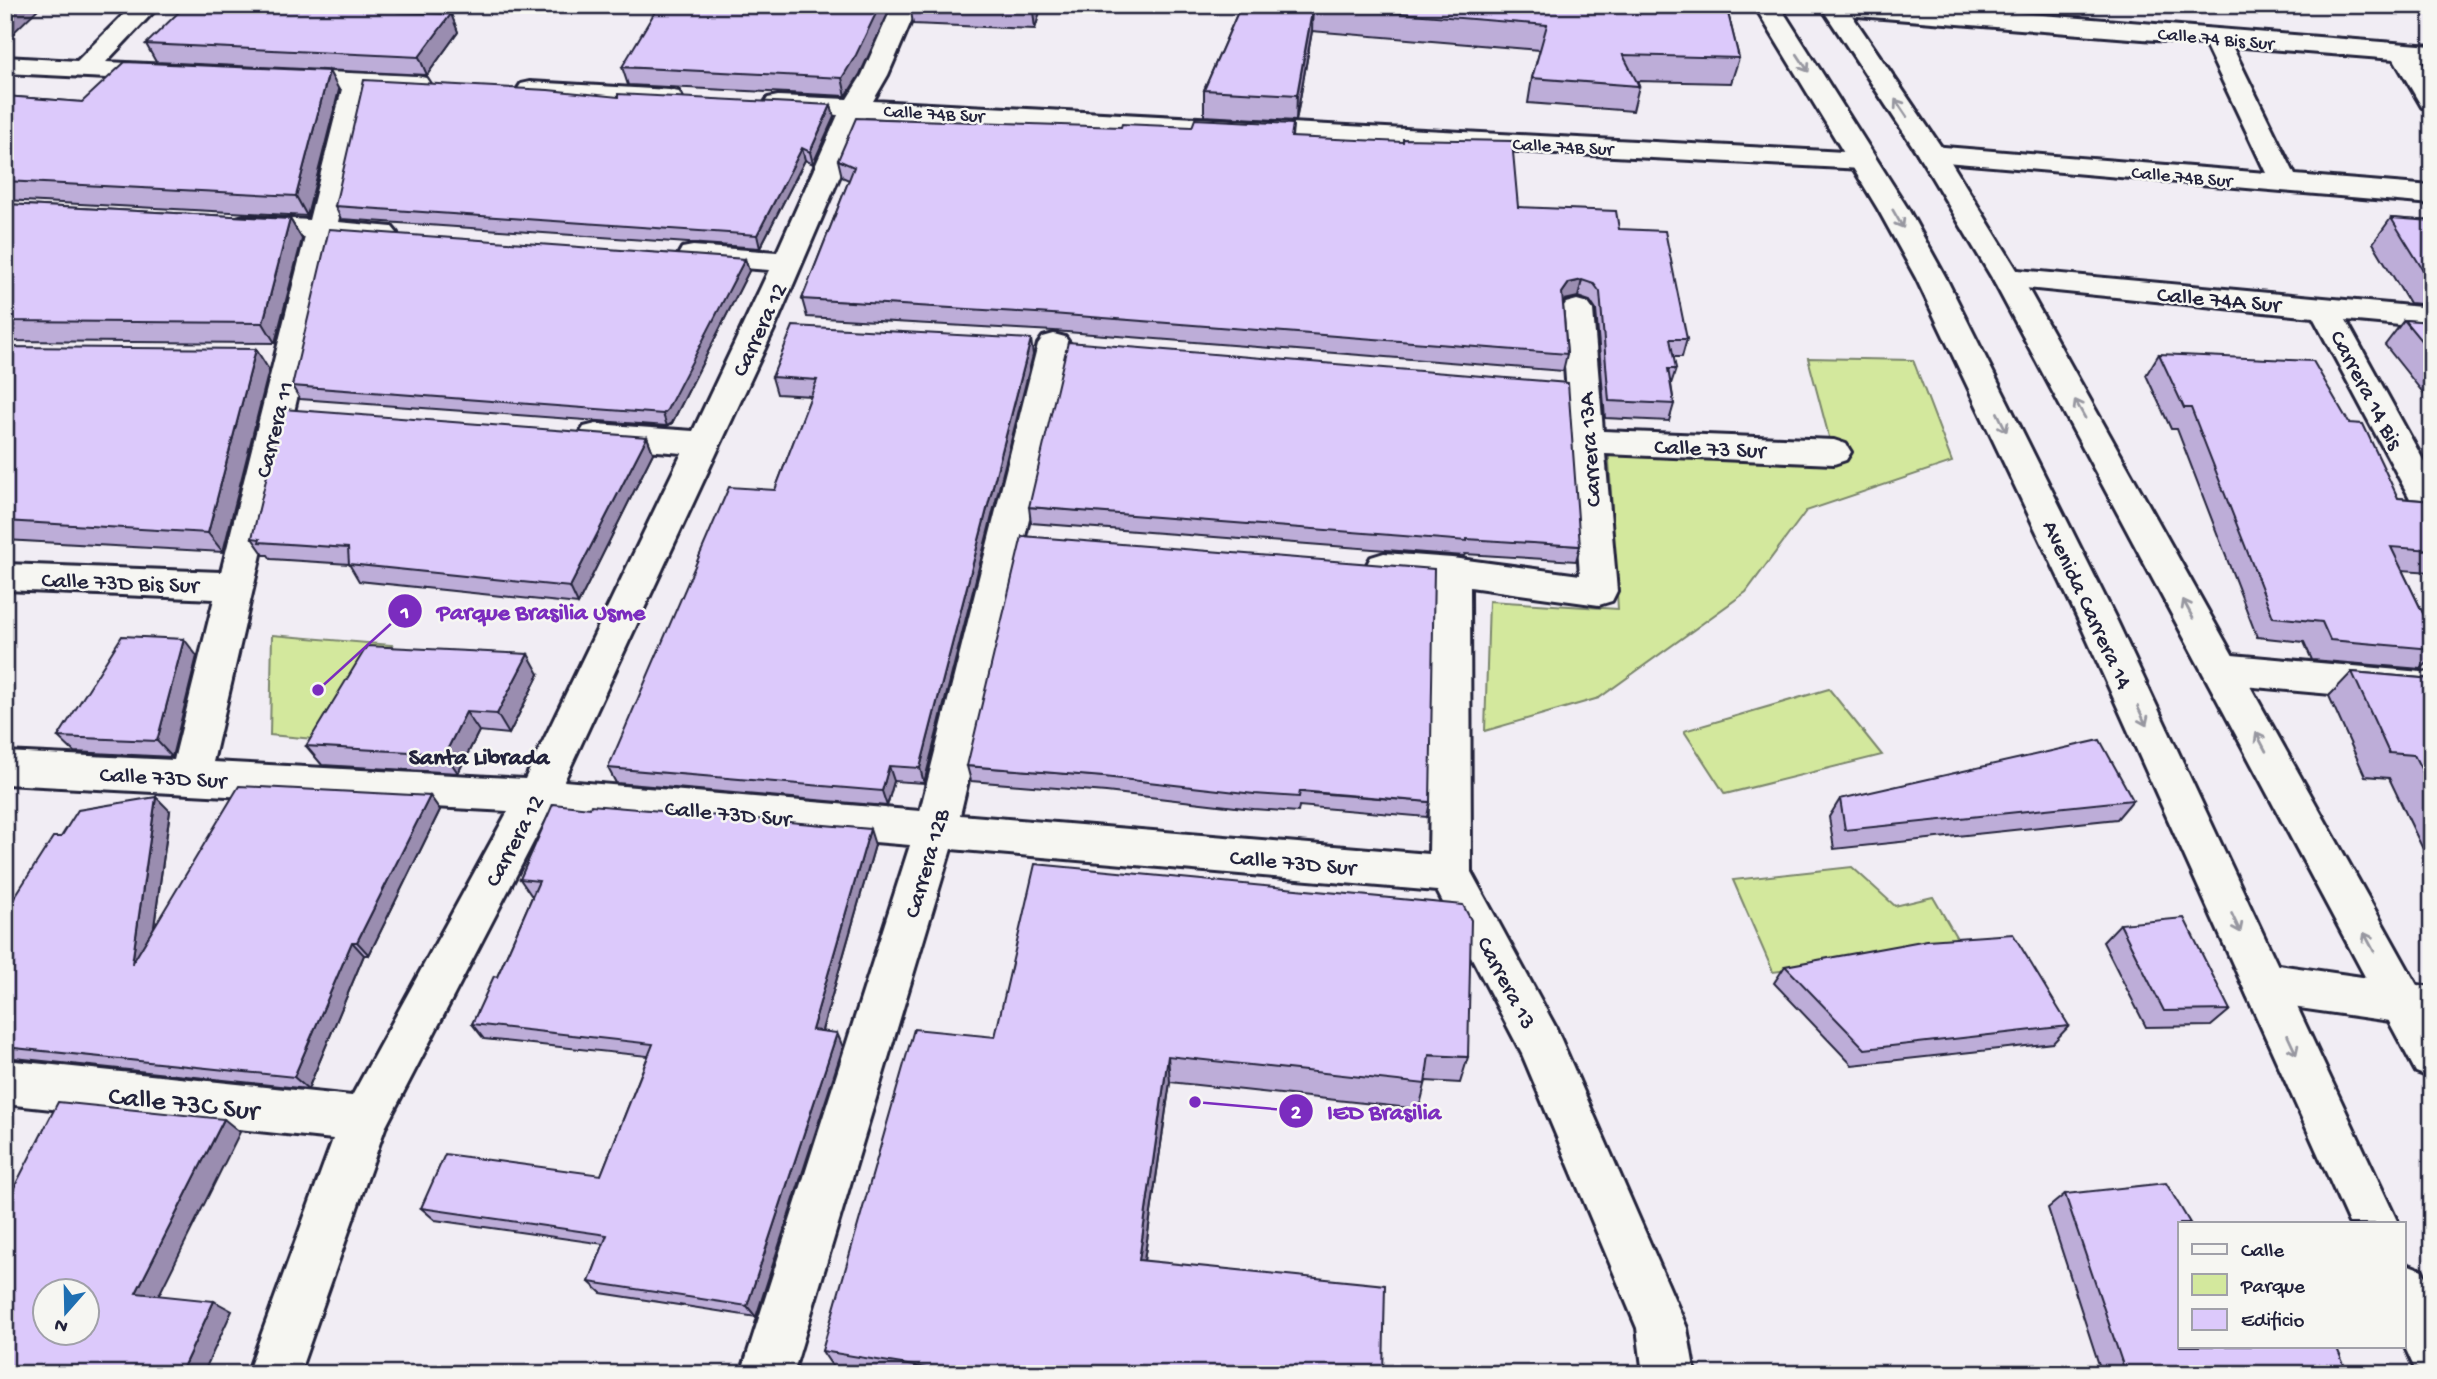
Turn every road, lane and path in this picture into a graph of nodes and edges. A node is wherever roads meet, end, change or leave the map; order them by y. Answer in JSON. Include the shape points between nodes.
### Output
{"nodes":[{"id":1,"x":148,"y":5,"type":"edge"},
{"id":2,"x":906,"y":5,"type":"edge"},
{"id":3,"x":1766,"y":5,"type":"edge"},
{"id":4,"x":1833,"y":6,"type":"edge"},
{"id":5,"x":2215,"y":37,"type":"junction"},
{"id":6,"x":2403,"y":52,"type":"junction"},
{"id":7,"x":2432,"y":54,"type":"edge"},
{"id":8,"x":5,"y":65,"type":"edge"},
{"id":9,"x":84,"y":69,"type":"junction"},
{"id":10,"x":193,"y":74,"type":"edge"},
{"id":11,"x":261,"y":77,"type":"edge"},
{"id":12,"x":357,"y":81,"type":"junction"},
{"id":13,"x":440,"y":86,"type":"edge"},
{"id":14,"x":509,"y":89,"type":"edge"},
{"id":15,"x":689,"y":99,"type":"edge"},
{"id":16,"x":2432,"y":101,"type":"edge"},
{"id":17,"x":758,"y":102,"type":"edge"},
{"id":18,"x":855,"y":108,"type":"junction"},
{"id":19,"x":1932,"y":154,"type":"junction"},
{"id":20,"x":1863,"y":161,"type":"junction"},
{"id":21,"x":2285,"y":183,"type":"junction"},
{"id":22,"x":2432,"y":195,"type":"edge"},
{"id":23,"x":211,"y":223,"type":"edge"},
{"id":24,"x":321,"y":229,"type":"junction"},
{"id":25,"x":404,"y":235,"type":"edge"},
{"id":26,"x":665,"y":253,"type":"edge"},
{"id":27,"x":789,"y":262,"type":"junction"},
{"id":28,"x":2007,"y":278,"type":"junction"},
{"id":29,"x":2324,"y":308,"type":"junction"},
{"id":30,"x":1577,"y":310,"type":"dead end"},
{"id":31,"x":2432,"y":318,"type":"edge"},
{"id":32,"x":1055,"y":344,"type":"dead end"},
{"id":33,"x":567,"y":433,"type":"edge"},
{"id":34,"x":1587,"y":442,"type":"junction"},
{"id":35,"x":705,"y":443,"type":"junction"},
{"id":36,"x":1834,"y":452,"type":"dead end"},
{"id":37,"x":2432,"y":508,"type":"edge"},
{"id":38,"x":1355,"y":563,"type":"edge"},
{"id":39,"x":1452,"y":571,"type":"junction"},
{"id":40,"x":5,"y":577,"type":"edge"},
{"id":41,"x":235,"y":586,"type":"junction"},
{"id":42,"x":2221,"y":669,"type":"junction"},
{"id":43,"x":2432,"y":688,"type":"edge"},
{"id":44,"x":5,"y":768,"type":"edge"},
{"id":45,"x":190,"y":777,"type":"junction"},
{"id":46,"x":537,"y":796,"type":"junction"},
{"id":47,"x":936,"y":830,"type":"junction"},
{"id":48,"x":1450,"y":874,"type":"junction"},
{"id":49,"x":2264,"y":983,"type":"junction"},
{"id":50,"x":2417,"y":1005,"type":"edge"},
{"id":51,"x":2432,"y":1057,"type":"edge"},
{"id":52,"x":5,"y":1082,"type":"edge"},
{"id":53,"x":363,"y":1121,"type":"junction"},
{"id":54,"x":2374,"y":1222,"type":"edge"},
{"id":55,"x":2406,"y":1292,"type":"edge"},
{"id":56,"x":2432,"y":1349,"type":"edge"},
{"id":57,"x":274,"y":1374,"type":"edge"},
{"id":58,"x":767,"y":1374,"type":"edge"},
{"id":59,"x":1669,"y":1374,"type":"edge"}],
"edges":[{"from":1,"to":9,"type":"street"},
{"from":2,"to":18,"type":"street","name":"Carrera 12"},
{"from":3,"to":20,"type":"street","name":"Avenida Carrera 14","one_way":true},
{"from":4,"to":5,"type":"street","name":"Calle 74 Bis Sur"},
{"from":19,"to":4,"type":"street","one_way":true},
{"from":5,"to":6,"type":"street","name":"Calle 74 Bis Sur"},
{"from":5,"to":21,"type":"street"},
{"from":6,"to":7,"type":"street","name":"Calle 74 Bis Sur"},
{"from":6,"to":16,"type":"street"},
{"from":8,"to":9,"type":"street"},
{"from":9,"to":10,"type":"street"},
{"from":11,"to":12,"type":"street"},
{"from":12,"to":13,"type":"street"},
{"from":12,"to":24,"type":"street","name":"Carrera 11"},
{"from":14,"to":15,"type":"street"},
{"from":17,"to":18,"type":"street","name":"Calle 74B Sur"},
{"from":18,"to":20,"type":"street","name":"Calle 74B Sur"},
{"from":18,"to":27,"type":"street","name":"Carrera 12"},
{"from":19,"to":21,"type":"street","name":"Calle 74B Sur"},
{"from":19,"to":28,"type":"street"},
{"from":20,"to":49,"type":"street","name":"Avenida Carrera 14","one_way":true,"via":[[1931,278],[1978,373]]},
{"from":21,"to":22,"type":"street","name":"Calle 74B Sur"},
{"from":23,"to":24,"type":"street"},
{"from":24,"to":25,"type":"street"},
{"from":24,"to":41,"type":"street","name":"Carrera 11","via":[[277,357],[291,412]]},
{"from":26,"to":27,"type":"street"},
{"from":27,"to":35,"type":"street","name":"Carrera 12","via":[[773,328]]},
{"from":28,"to":29,"type":"street","name":"Calle 74A Sur"},
{"from":42,"to":28,"type":"street","one_way":true},
{"from":29,"to":31,"type":"street","name":"Calle 74A Sur"},
{"from":29,"to":37,"type":"street","name":"Carrera 14 Bis"},
{"from":30,"to":34,"type":"street","name":"Carrera 13A","via":[[1569,385]]},
{"from":32,"to":47,"type":"street","name":"Carrera 12B","via":[[1022,537]]},
{"from":33,"to":35,"type":"street"},
{"from":34,"to":36,"type":"street","name":"Calle 73 Sur"},
{"from":34,"to":39,"type":"street","name":"Carrera 13A","via":[[1599,591]]},
{"from":35,"to":46,"type":"street","name":"Carrera 12"},
{"from":38,"to":39,"type":"street"},
{"from":39,"to":48,"type":"street","name":"Carrera 13"},
{"from":40,"to":41,"type":"street","name":"Calle 73D Bis Sur"},
{"from":41,"to":45,"type":"street","name":"Carrera 11"},
{"from":42,"to":43,"type":"street"},
{"from":50,"to":42,"type":"street","one_way":true},
{"from":44,"to":45,"type":"street","name":"Calle 73D Sur"},
{"from":45,"to":46,"type":"street","name":"Calle 73D Sur"},
{"from":46,"to":47,"type":"street","name":"Calle 73D Sur"},
{"from":46,"to":53,"type":"street","name":"Carrera 12"},
{"from":47,"to":48,"type":"street","name":"Calle 73D Sur"},
{"from":47,"to":58,"type":"street","name":"Carrera 12B"},
{"from":48,"to":59,"type":"street","name":"Carrera 13","via":[[1540,1043],[1662,1328]]},
{"from":49,"to":50,"type":"street"},
{"from":49,"to":54,"type":"street","name":"Avenida Carrera 14","one_way":true},
{"from":50,"to":51,"type":"street"},
{"from":52,"to":53,"type":"street","name":"Calle 73C Sur"},
{"from":53,"to":57,"type":"street","name":"Carrera 12"},
{"from":55,"to":56,"type":"street"}]}
